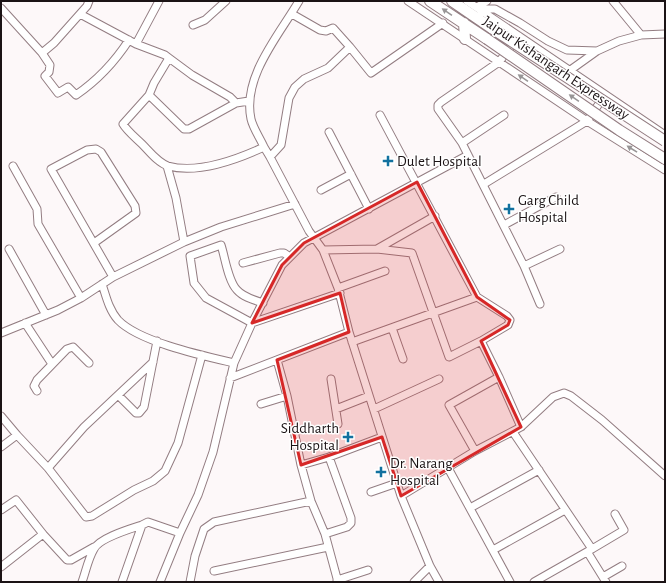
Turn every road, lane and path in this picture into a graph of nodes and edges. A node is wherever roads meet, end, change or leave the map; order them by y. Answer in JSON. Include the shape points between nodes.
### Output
{"nodes":[{"id":1,"x":89,"y":1,"type":"edge"},
{"id":2,"x":159,"y":1,"type":"edge"},
{"id":3,"x":226,"y":1,"type":"edge"},
{"id":4,"x":299,"y":1,"type":"edge"},
{"id":5,"x":408,"y":1,"type":"edge"},
{"id":6,"x":430,"y":1,"type":"edge"},
{"id":7,"x":452,"y":1,"type":"edge"},
{"id":8,"x":467,"y":1,"type":"edge"},
{"id":9,"x":487,"y":1,"type":"edge"},
{"id":10,"x":613,"y":1,"type":"edge"},
{"id":11,"x":1,"y":8,"type":"edge"},
{"id":12,"x":476,"y":11,"type":"junction"},
{"id":13,"x":80,"y":14,"type":"junction"},
{"id":14,"x":292,"y":14,"type":"junction"},
{"id":15,"x":464,"y":23,"type":"junction"},
{"id":16,"x":443,"y":24,"type":"junction"},
{"id":17,"x":193,"y":25,"type":"dead end"},
{"id":18,"x":665,"y":34,"type":"edge"},
{"id":19,"x":640,"y":35,"type":"junction"},
{"id":20,"x":518,"y":36,"type":"junction"},
{"id":21,"x":465,"y":39,"type":"junction"},
{"id":22,"x":129,"y":40,"type":"junction"},
{"id":23,"x":136,"y":44,"type":"junction"},
{"id":24,"x":350,"y":47,"type":"junction"},
{"id":25,"x":597,"y":50,"type":"junction"},
{"id":26,"x":42,"y":53,"type":"junction"},
{"id":27,"x":169,"y":58,"type":"junction"},
{"id":28,"x":499,"y":62,"type":"junction"},
{"id":29,"x":569,"y":71,"type":"junction"},
{"id":30,"x":606,"y":95,"type":"junction"},
{"id":31,"x":149,"y":96,"type":"junction"},
{"id":32,"x":249,"y":101,"type":"junction"},
{"id":33,"x":236,"y":103,"type":"junction"},
{"id":34,"x":380,"y":115,"type":"dead end"},
{"id":35,"x":504,"y":115,"type":"dead end"},
{"id":36,"x":587,"y":121,"type":"junction"},
{"id":37,"x":329,"y":132,"type":"dead end"},
{"id":38,"x":665,"y":134,"type":"edge"},
{"id":39,"x":665,"y":141,"type":"edge"},
{"id":40,"x":462,"y":143,"type":"junction"},
{"id":41,"x":264,"y":147,"type":"junction"},
{"id":42,"x":468,"y":155,"type":"junction"},
{"id":43,"x":270,"y":157,"type":"junction"},
{"id":44,"x":665,"y":159,"type":"edge"},
{"id":45,"x":13,"y":166,"type":"dead end"},
{"id":46,"x":167,"y":166,"type":"junction"},
{"id":47,"x":665,"y":170,"type":"edge"},
{"id":48,"x":351,"y":174,"type":"junction"},
{"id":49,"x":417,"y":182,"type":"junction"},
{"id":50,"x":484,"y":184,"type":"junction"},
{"id":51,"x":321,"y":190,"type":"dead end"},
{"id":52,"x":556,"y":197,"type":"dead end"},
{"id":53,"x":295,"y":204,"type":"junction"},
{"id":54,"x":369,"y":209,"type":"junction"},
{"id":55,"x":435,"y":216,"type":"junction"},
{"id":56,"x":504,"y":225,"type":"junction"},
{"id":57,"x":314,"y":238,"type":"junction"},
{"id":58,"x":184,"y":242,"type":"junction"},
{"id":59,"x":94,"y":243,"type":"junction"},
{"id":60,"x":9,"y":249,"type":"dead end"},
{"id":61,"x":377,"y":249,"type":"junction"},
{"id":62,"x":560,"y":249,"type":"dead end"},
{"id":63,"x":323,"y":250,"type":"junction"},
{"id":64,"x":290,"y":257,"type":"junction"},
{"id":65,"x":243,"y":263,"type":"dead end"},
{"id":66,"x":524,"y":266,"type":"junction"},
{"id":67,"x":385,"y":271,"type":"dead end"},
{"id":68,"x":113,"y":277,"type":"junction"},
{"id":69,"x":102,"y":284,"type":"junction"},
{"id":70,"x":339,"y":290,"type":"junction"},
{"id":71,"x":478,"y":297,"type":"junction"},
{"id":72,"x":81,"y":298,"type":"junction"},
{"id":73,"x":263,"y":302,"type":"junction"},
{"id":74,"x":540,"y":304,"type":"dead end"},
{"id":75,"x":433,"y":312,"type":"junction"},
{"id":76,"x":46,"y":315,"type":"junction"},
{"id":77,"x":26,"y":323,"type":"junction"},
{"id":78,"x":252,"y":323,"type":"junction"},
{"id":79,"x":392,"y":328,"type":"junction"},
{"id":80,"x":2,"y":330,"type":"edge"},
{"id":81,"x":349,"y":332,"type":"junction"},
{"id":82,"x":157,"y":341,"type":"junction"},
{"id":83,"x":352,"y":342,"type":"junction"},
{"id":84,"x":481,"y":342,"type":"junction"},
{"id":85,"x":202,"y":355,"type":"junction"},
{"id":86,"x":403,"y":359,"type":"dead end"},
{"id":87,"x":277,"y":360,"type":"junction"},
{"id":88,"x":153,"y":362,"type":"junction"},
{"id":89,"x":89,"y":363,"type":"dead end"},
{"id":90,"x":234,"y":363,"type":"junction"},
{"id":91,"x":52,"y":364,"type":"junction"},
{"id":92,"x":499,"y":376,"type":"junction"},
{"id":93,"x":230,"y":378,"type":"junction"},
{"id":94,"x":331,"y":379,"type":"dead end"},
{"id":95,"x":439,"y":379,"type":"dead end"},
{"id":96,"x":37,"y":391,"type":"dead end"},
{"id":97,"x":118,"y":395,"type":"junction"},
{"id":98,"x":287,"y":396,"type":"junction"},
{"id":99,"x":369,"y":396,"type":"junction"},
{"id":100,"x":261,"y":404,"type":"dead end"},
{"id":101,"x":336,"y":409,"type":"junction"},
{"id":102,"x":374,"y":409,"type":"junction"},
{"id":103,"x":1,"y":416,"type":"edge"},
{"id":104,"x":338,"y":424,"type":"dead end"},
{"id":105,"x":521,"y":427,"type":"junction"},
{"id":106,"x":513,"y":432,"type":"junction"},
{"id":107,"x":17,"y":435,"type":"junction"},
{"id":108,"x":382,"y":437,"type":"junction"},
{"id":109,"x":1,"y":447,"type":"edge"},
{"id":110,"x":476,"y":451,"type":"junction"},
{"id":111,"x":329,"y":457,"type":"junction"},
{"id":112,"x":301,"y":465,"type":"junction"},
{"id":113,"x":48,"y":468,"type":"junction"},
{"id":114,"x":448,"y":468,"type":"junction"},
{"id":115,"x":539,"y":470,"type":"junction"},
{"id":116,"x":665,"y":476,"type":"edge"},
{"id":117,"x":396,"y":483,"type":"junction"},
{"id":118,"x":371,"y":492,"type":"dead end"},
{"id":119,"x":401,"y":496,"type":"junction"},
{"id":120,"x":311,"y":501,"type":"junction"},
{"id":121,"x":470,"y":508,"type":"junction"},
{"id":122,"x":1,"y":510,"type":"edge"},
{"id":123,"x":565,"y":510,"type":"junction"},
{"id":124,"x":615,"y":514,"type":"dead end"},
{"id":125,"x":142,"y":525,"type":"junction"},
{"id":126,"x":180,"y":533,"type":"junction"},
{"id":127,"x":43,"y":534,"type":"junction"},
{"id":128,"x":325,"y":534,"type":"junction"},
{"id":129,"x":328,"y":547,"type":"junction"},
{"id":130,"x":94,"y":548,"type":"junction"},
{"id":131,"x":493,"y":550,"type":"junction"},
{"id":132,"x":590,"y":551,"type":"junction"},
{"id":133,"x":430,"y":566,"type":"junction"},
{"id":134,"x":622,"y":566,"type":"dead end"},
{"id":135,"x":1,"y":567,"type":"edge"},
{"id":136,"x":368,"y":570,"type":"dead end"},
{"id":137,"x":214,"y":571,"type":"dead end"},
{"id":138,"x":604,"y":580,"type":"edge"},
{"id":139,"x":338,"y":581,"type":"edge"},
{"id":140,"x":82,"y":582,"type":"edge"},
{"id":141,"x":122,"y":582,"type":"edge"},
{"id":142,"x":160,"y":582,"type":"edge"},
{"id":143,"x":190,"y":582,"type":"edge"},
{"id":144,"x":414,"y":582,"type":"edge"},
{"id":145,"x":439,"y":582,"type":"edge"},
{"id":146,"x":510,"y":582,"type":"edge"},
{"id":147,"x":534,"y":582,"type":"edge"}],
"edges":[{"from":1,"to":13,"type":"street"},
{"from":2,"to":23,"type":"street"},
{"from":3,"to":17,"type":"street","via":[[205,20]]},
{"from":4,"to":14,"type":"street"},
{"from":5,"to":16,"type":"street"},
{"from":15,"to":6,"type":"highway","name":"Jaipur Kishangarh Expressway","one_way":true},
{"from":7,"to":12,"type":"highway","name":"Jaipur Kishangarh Expressway"},
{"from":8,"to":12,"type":"street"},
{"from":9,"to":12,"type":"street"},
{"from":10,"to":19,"type":"street"},
{"from":11,"to":26,"type":"street"},
{"from":12,"to":20,"type":"street"},
{"from":12,"to":25,"type":"street","via":[[495,9],[567,50]]},
{"from":12,"to":39,"type":"highway","name":"Jaipur Kishangarh Expressway","bridge":true,"via":[[493,29]]},
{"from":13,"to":22,"type":"street"},
{"from":13,"to":26,"type":"street"},
{"from":14,"to":24,"type":"street","via":[[320,30],[333,28]]},
{"from":14,"to":32,"type":"street","via":[[262,61]]},
{"from":15,"to":21,"type":"highway"},
{"from":44,"to":15,"type":"highway","name":"Jaipur Kishangarh Expressway","one_way":true,"bridge":true},
{"from":16,"to":21,"type":"street"},
{"from":16,"to":24,"type":"street","via":[[371,73]]},
{"from":18,"to":19,"type":"street"},
{"from":19,"to":25,"type":"street"},
{"from":20,"to":28,"type":"street"},
{"from":20,"to":29,"type":"street"},
{"from":21,"to":28,"type":"street"},
{"from":22,"to":23,"type":"street"},
{"from":22,"to":26,"type":"street","via":[[111,66],[76,95],[68,87],[58,93],[45,76],[50,65]]},
{"from":23,"to":27,"type":"street"},
{"from":24,"to":43,"type":"street","via":[[328,68],[304,79],[295,87],[290,98],[281,145]]},
{"from":25,"to":29,"type":"street"},
{"from":27,"to":31,"type":"street"},
{"from":27,"to":33,"type":"street"},
{"from":36,"to":28,"type":"street","one_way":true},
{"from":28,"to":40,"type":"street","via":[[438,105],[438,109]]},
{"from":29,"to":30,"type":"street"},
{"from":30,"to":36,"type":"street"},
{"from":30,"to":38,"type":"street"},
{"from":31,"to":33,"type":"street","via":[[184,129],[189,130]]},
{"from":31,"to":46,"type":"street","via":[[123,124],[155,158]]},
{"from":32,"to":33,"type":"street"},
{"from":32,"to":41,"type":"street","via":[[251,120]]},
{"from":34,"to":49,"type":"street"},
{"from":35,"to":40,"type":"street"},
{"from":47,"to":36,"type":"street","one_way":true},
{"from":36,"to":50,"type":"street"},
{"from":37,"to":48,"type":"street"},
{"from":40,"to":42,"type":"street"},
{"from":41,"to":43,"type":"street"},
{"from":41,"to":46,"type":"street","via":[[221,163],[186,168]]},
{"from":42,"to":49,"type":"street"},
{"from":42,"to":50,"type":"street"},
{"from":43,"to":53,"type":"street"},
{"from":45,"to":72,"type":"street","via":[[37,209],[38,224]]},
{"from":46,"to":58,"type":"street"},
{"from":48,"to":51,"type":"street"},
{"from":48,"to":54,"type":"street"},
{"from":49,"to":54,"type":"street"},
{"from":49,"to":55,"type":"street"},
{"from":50,"to":56,"type":"street"},
{"from":52,"to":56,"type":"street"},
{"from":53,"to":57,"type":"street"},
{"from":53,"to":58,"type":"street","via":[[221,227]]},
{"from":54,"to":57,"type":"street"},
{"from":55,"to":61,"type":"street"},
{"from":55,"to":71,"type":"street"},
{"from":56,"to":66,"type":"street"},
{"from":57,"to":63,"type":"street"},
{"from":57,"to":64,"type":"street","via":[[304,243]]},
{"from":58,"to":68,"type":"street"},
{"from":59,"to":59,"type":"street","via":[[136,213],[101,152],[96,149],[87,150],[51,169]]},
{"from":59,"to":68,"type":"street"},
{"from":60,"to":76,"type":"street"},
{"from":61,"to":63,"type":"street"},
{"from":61,"to":75,"type":"street","via":[[412,253]]},
{"from":62,"to":66,"type":"street"},
{"from":63,"to":70,"type":"street"},
{"from":64,"to":65,"type":"street","via":[[284,253]]},
{"from":64,"to":73,"type":"street","via":[[282,265]]},
{"from":66,"to":74,"type":"street"},
{"from":67,"to":70,"type":"street"},
{"from":68,"to":69,"type":"street"},
{"from":69,"to":72,"type":"street"},
{"from":69,"to":82,"type":"street","via":[[110,308],[117,319],[127,328]]},
{"from":70,"to":78,"type":"street"},
{"from":70,"to":81,"type":"street"},
{"from":71,"to":75,"type":"street"},
{"from":71,"to":84,"type":"street","via":[[510,320],[508,325]]},
{"from":72,"to":76,"type":"street"},
{"from":73,"to":78,"type":"street"},
{"from":73,"to":78,"type":"street","via":[[246,297],[237,291],[231,281],[221,245],[190,256],[194,283],[206,298]]},
{"from":75,"to":79,"type":"street"},
{"from":75,"to":84,"type":"street","via":[[450,357]]},
{"from":76,"to":77,"type":"street"},
{"from":77,"to":80,"type":"street"},
{"from":77,"to":91,"type":"street"},
{"from":78,"to":90,"type":"street"},
{"from":79,"to":83,"type":"street"},
{"from":79,"to":86,"type":"street"},
{"from":81,"to":83,"type":"street"},
{"from":81,"to":87,"type":"street"},
{"from":82,"to":85,"type":"street"},
{"from":82,"to":88,"type":"street"},
{"from":83,"to":99,"type":"street"},
{"from":84,"to":92,"type":"street"},
{"from":85,"to":90,"type":"street"},
{"from":85,"to":113,"type":"street","via":[[178,443],[165,471],[153,481],[86,517]]},
{"from":87,"to":93,"type":"street"},
{"from":87,"to":98,"type":"street"},
{"from":88,"to":97,"type":"street"},
{"from":88,"to":97,"type":"street","via":[[144,407],[139,413]]},
{"from":89,"to":91,"type":"street","via":[[73,347],[67,349]]},
{"from":90,"to":93,"type":"street"},
{"from":91,"to":96,"type":"street","via":[[37,380],[34,386]]},
{"from":92,"to":105,"type":"street"},
{"from":92,"to":110,"type":"street","via":[[449,405]]},
{"from":93,"to":126,"type":"street","via":[[214,452]]},
{"from":94,"to":101,"type":"street"},
{"from":95,"to":102,"type":"street"},
{"from":97,"to":113,"type":"street","via":[[84,427]]},
{"from":98,"to":100,"type":"street"},
{"from":98,"to":112,"type":"street"},
{"from":99,"to":101,"type":"street"},
{"from":99,"to":102,"type":"street"},
{"from":101,"to":104,"type":"street"},
{"from":102,"to":108,"type":"street"},
{"from":103,"to":107,"type":"street"},
{"from":105,"to":106,"type":"street"},
{"from":105,"to":116,"type":"street","via":[[553,398],[564,393],[602,420]]},
{"from":106,"to":110,"type":"street"},
{"from":106,"to":115,"type":"street"},
{"from":107,"to":109,"type":"street"},
{"from":107,"to":113,"type":"street"},
{"from":108,"to":111,"type":"street"},
{"from":108,"to":117,"type":"street"},
{"from":110,"to":114,"type":"street"},
{"from":111,"to":112,"type":"street"},
{"from":111,"to":128,"type":"street","via":[[352,518],[346,527]]},
{"from":112,"to":120,"type":"street"},
{"from":114,"to":119,"type":"street"},
{"from":114,"to":121,"type":"street"},
{"from":115,"to":121,"type":"street"},
{"from":115,"to":123,"type":"street"},
{"from":117,"to":118,"type":"street"},
{"from":117,"to":119,"type":"street"},
{"from":119,"to":133,"type":"street"},
{"from":120,"to":128,"type":"street"},
{"from":120,"to":143,"type":"street","via":[[214,522],[204,529]]},
{"from":121,"to":131,"type":"street"},
{"from":122,"to":127,"type":"street","via":[[16,500]]},
{"from":123,"to":131,"type":"street"},
{"from":123,"to":132,"type":"street"},
{"from":124,"to":132,"type":"street","via":[[624,530]]},
{"from":125,"to":126,"type":"street","via":[[148,522]]},
{"from":125,"to":130,"type":"street","via":[[100,542]]},
{"from":125,"to":141,"type":"street"},
{"from":126,"to":142,"type":"street"},
{"from":127,"to":130,"type":"street","via":[[67,560]]},
{"from":127,"to":135,"type":"street"},
{"from":128,"to":129,"type":"street"},
{"from":129,"to":137,"type":"street"},
{"from":129,"to":139,"type":"street"},
{"from":130,"to":140,"type":"street"},
{"from":131,"to":146,"type":"street"},
{"from":132,"to":138,"type":"street"},
{"from":132,"to":147,"type":"street"},
{"from":133,"to":144,"type":"street"},
{"from":133,"to":145,"type":"street"},
{"from":134,"to":138,"type":"street"},
{"from":136,"to":139,"type":"street"}]}
